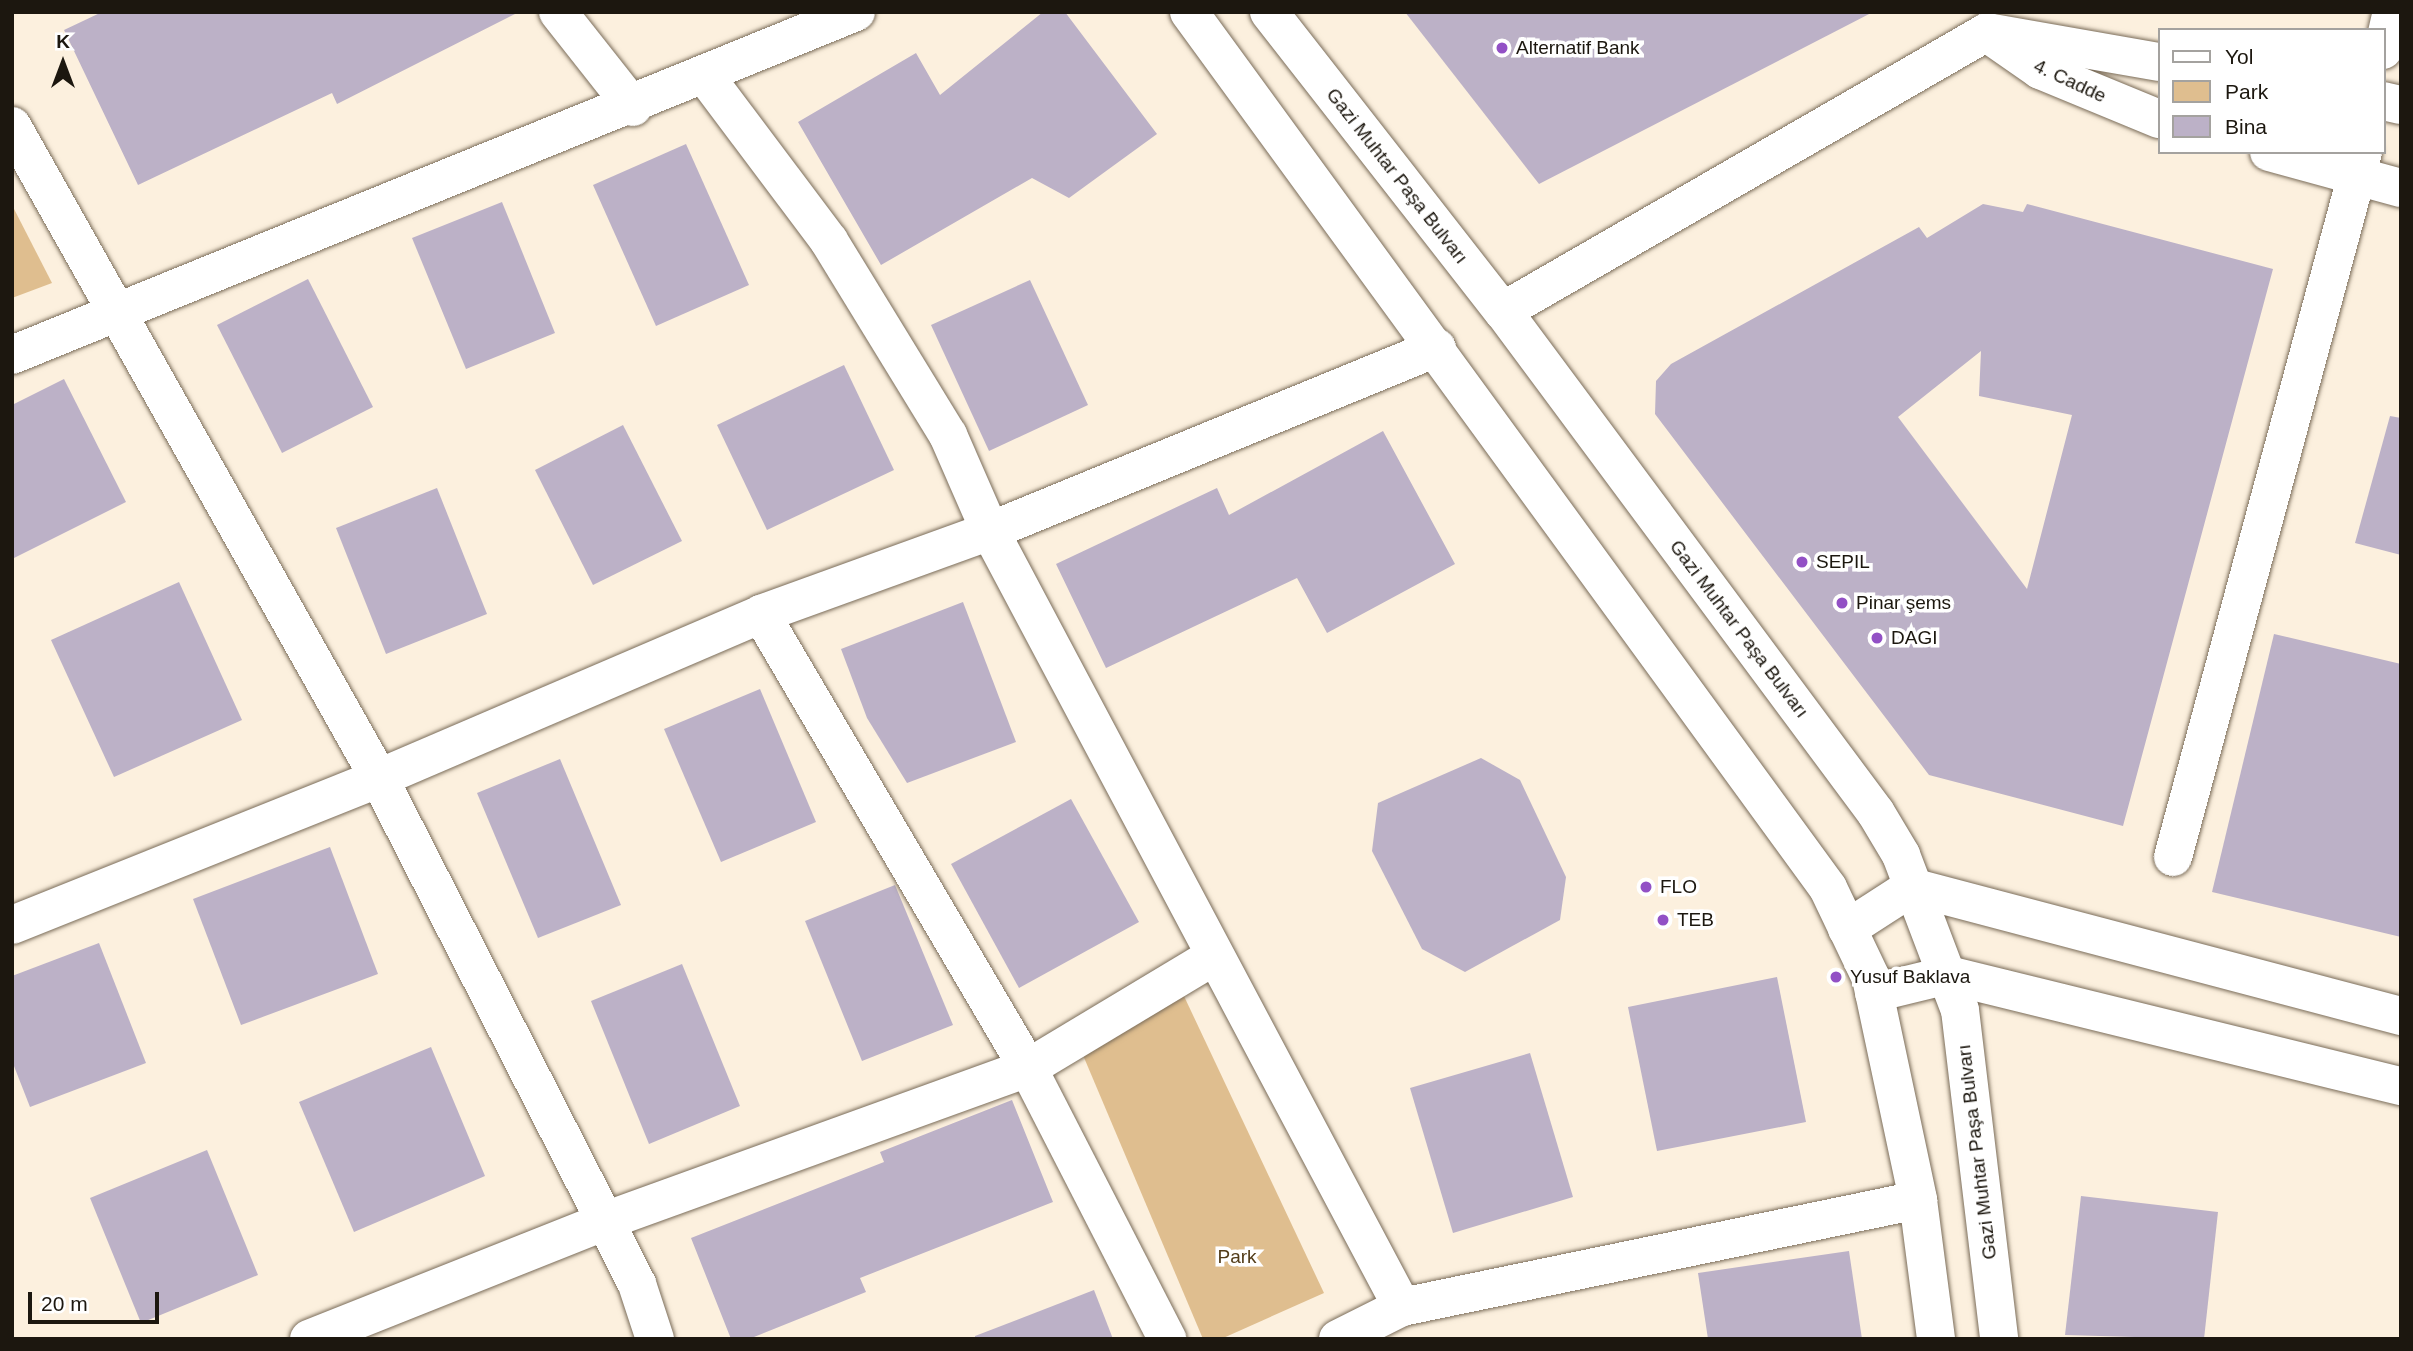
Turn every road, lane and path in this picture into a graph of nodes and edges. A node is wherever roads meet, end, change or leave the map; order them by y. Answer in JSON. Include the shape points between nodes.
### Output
{"nodes":[{"id":1,"x":558,"y":12,"type":"edge"},
{"id":2,"x":856,"y":12,"type":"edge"},
{"id":3,"x":1189,"y":12,"type":"edge"},
{"id":4,"x":1269,"y":12,"type":"edge"},
{"id":5,"x":2392,"y":12,"type":"edge"},
{"id":6,"x":1986,"y":22,"type":"edge"},
{"id":7,"x":2385,"y":42,"type":"edge"},
{"id":8,"x":2158,"y":62,"type":"edge"},
{"id":9,"x":706,"y":77,"type":"junction"},
{"id":10,"x":633,"y":107,"type":"junction"},
{"id":11,"x":2158,"y":120,"type":"edge"},
{"id":12,"x":12,"y":127,"type":"edge"},
{"id":13,"x":2283,"y":154,"type":"edge"},
{"id":14,"x":2361,"y":165,"type":"edge"},
{"id":15,"x":2401,"y":188,"type":"edge"},
{"id":16,"x":1503,"y":311,"type":"junction"},
{"id":17,"x":114,"y":314,"type":"junction"},
{"id":18,"x":1437,"y":348,"type":"junction"},
{"id":19,"x":12,"y":355,"type":"edge"},
{"id":20,"x":990,"y":531,"type":"junction"},
{"id":21,"x":761,"y":614,"type":"junction"},
{"id":22,"x":379,"y":778,"type":"junction"},
{"id":23,"x":2173,"y":857,"type":"dead end"},
{"id":24,"x":1912,"y":887,"type":"junction"},
{"id":25,"x":12,"y":925,"type":"edge"},
{"id":26,"x":1847,"y":929,"type":"junction"},
{"id":27,"x":1213,"y":957,"type":"junction"},
{"id":28,"x":1948,"y":975,"type":"junction"},
{"id":29,"x":1874,"y":993,"type":"junction"},
{"id":30,"x":2401,"y":1016,"type":"edge"},
{"id":31,"x":1028,"y":1068,"type":"junction"},
{"id":32,"x":2401,"y":1086,"type":"edge"},
{"id":33,"x":1918,"y":1200,"type":"junction"},
{"id":34,"x":605,"y":1221,"type":"junction"},
{"id":35,"x":1402,"y":1307,"type":"junction"},
{"id":36,"x":309,"y":1339,"type":"edge"},
{"id":37,"x":655,"y":1339,"type":"edge"},
{"id":38,"x":1167,"y":1339,"type":"edge"},
{"id":39,"x":1338,"y":1339,"type":"edge"},
{"id":40,"x":1936,"y":1339,"type":"edge"},
{"id":41,"x":1999,"y":1339,"type":"edge"}],
"edges":[{"from":1,"to":10,"type":"street"},
{"from":2,"to":9,"type":"street"},
{"from":3,"to":18,"type":"street"},
{"from":4,"to":16,"type":"street","name":"Gazi Muhtar Paşa Bulvarı"},
{"from":5,"to":7,"type":"street"},
{"from":6,"to":8,"type":"street"},
{"from":6,"to":11,"type":"street","name":"4. Cadde","via":[[2040,70]]},
{"from":6,"to":16,"type":"street"},
{"from":9,"to":10,"type":"street"},
{"from":9,"to":20,"type":"street","via":[[829,241],[948,435]]},
{"from":10,"to":17,"type":"street"},
{"from":12,"to":17,"type":"street"},
{"from":13,"to":14,"type":"street"},
{"from":14,"to":15,"type":"street"},
{"from":14,"to":23,"type":"street"},
{"from":16,"to":24,"type":"street","name":"Gazi Muhtar Paşa Bulvarı","via":[[1876,813],[1901,855]]},
{"from":17,"to":19,"type":"street"},
{"from":17,"to":22,"type":"street"},
{"from":18,"to":20,"type":"street"},
{"from":18,"to":26,"type":"street","via":[[1828,888]]},
{"from":20,"to":21,"type":"street"},
{"from":20,"to":27,"type":"street"},
{"from":21,"to":22,"type":"street"},
{"from":21,"to":31,"type":"street"},
{"from":22,"to":25,"type":"street"},
{"from":22,"to":34,"type":"street"},
{"from":24,"to":26,"type":"street"},
{"from":24,"to":28,"type":"street","name":"Gazi Muhtar Paşa Bulvarı"},
{"from":24,"to":30,"type":"street"},
{"from":26,"to":29,"type":"street"},
{"from":27,"to":31,"type":"street"},
{"from":27,"to":35,"type":"street"},
{"from":28,"to":29,"type":"street"},
{"from":28,"to":32,"type":"street"},
{"from":28,"to":41,"type":"street","name":"Gazi Muhtar Paşa Bulvarı","via":[[1960,1010]]},
{"from":29,"to":33,"type":"street"},
{"from":31,"to":34,"type":"street"},
{"from":31,"to":38,"type":"street"},
{"from":33,"to":35,"type":"street"},
{"from":33,"to":40,"type":"street"},
{"from":34,"to":36,"type":"street"},
{"from":34,"to":37,"type":"street","via":[[637,1284]]},
{"from":35,"to":39,"type":"street"}]}
